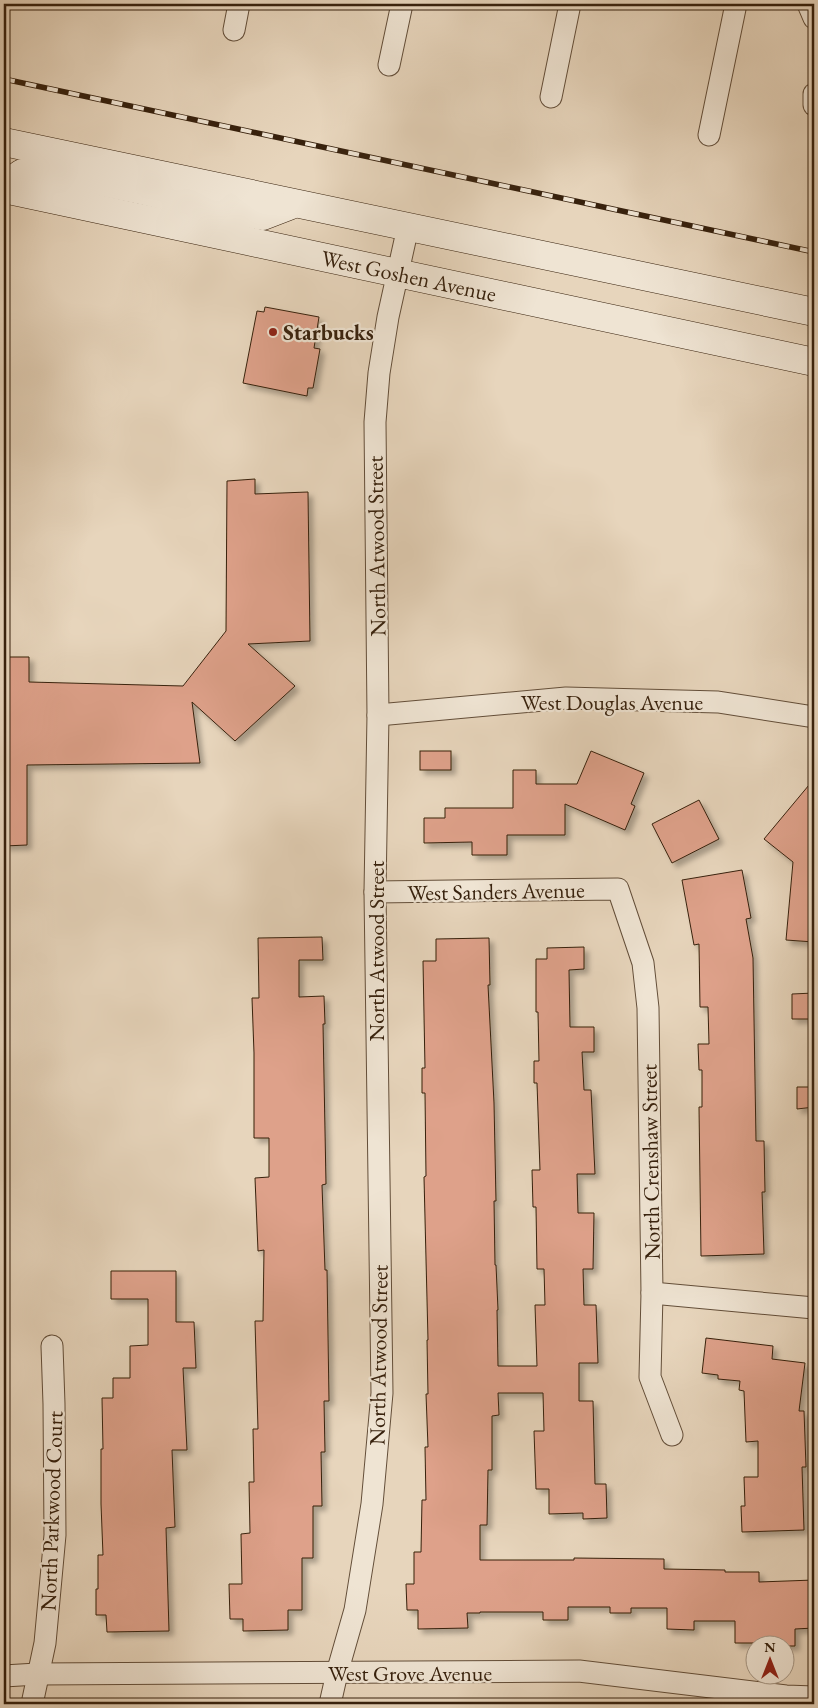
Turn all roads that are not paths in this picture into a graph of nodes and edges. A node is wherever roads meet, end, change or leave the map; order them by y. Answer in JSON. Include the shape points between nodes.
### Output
{"nodes":[{"id":1,"x":239,"y":4,"type":"edge"},
{"id":2,"x":402,"y":4,"type":"edge"},
{"id":3,"x":570,"y":4,"type":"edge"},
{"id":4,"x":736,"y":4,"type":"edge"},
{"id":5,"x":808,"y":4,"type":"edge"},
{"id":6,"x":814,"y":18,"type":"edge"},
{"id":7,"x":234,"y":30,"type":"dead end"},
{"id":8,"x":389,"y":65,"type":"dead end"},
{"id":9,"x":814,"y":94,"type":"edge"},
{"id":10,"x":551,"y":96,"type":"dead end"},
{"id":11,"x":814,"y":105,"type":"edge"},
{"id":12,"x":709,"y":135,"type":"dead end"},
{"id":13,"x":4,"y":142,"type":"edge"},
{"id":14,"x":4,"y":188,"type":"edge"},
{"id":15,"x":295,"y":203,"type":"junction"},
{"id":16,"x":408,"y":226,"type":"junction"},
{"id":17,"x":398,"y":272,"type":"junction"},
{"id":18,"x":814,"y":312,"type":"edge"},
{"id":19,"x":814,"y":362,"type":"edge"},
{"id":20,"x":378,"y":715,"type":"junction"},
{"id":21,"x":814,"y":717,"type":"edge"},
{"id":22,"x":618,"y":889,"type":"joint"},
{"id":23,"x":375,"y":892,"type":"junction"},
{"id":24,"x":652,"y":1292,"type":"junction"},
{"id":25,"x":814,"y":1308,"type":"edge"},
{"id":26,"x":52,"y":1346,"type":"dead end"},
{"id":27,"x":672,"y":1435,"type":"dead end"},
{"id":28,"x":336,"y":1673,"type":"junction"},
{"id":29,"x":37,"y":1674,"type":"junction"},
{"id":30,"x":4,"y":1676,"type":"edge"},
{"id":31,"x":814,"y":1697,"type":"edge"},
{"id":32,"x":32,"y":1704,"type":"edge"},
{"id":33,"x":330,"y":1704,"type":"edge"}],
"edges":[{"from":1,"to":7,"type":"street"},
{"from":2,"to":8,"type":"street"},
{"from":3,"to":10,"type":"street"},
{"from":4,"to":12,"type":"street"},
{"from":5,"to":6,"type":"street"},
{"from":9,"to":11,"type":"street"},
{"from":13,"to":15,"type":"main road","name":"West Goshen Avenue"},
{"from":14,"to":15,"type":"main road","via":[[22,173],[57,173],[263,216]]},
{"from":14,"to":17,"type":"main road","name":"West Goshen Avenue"},
{"from":15,"to":16,"type":"main road","name":"West Goshen Avenue"},
{"from":16,"to":17,"type":"street","name":"North Atwood Street"},
{"from":16,"to":18,"type":"main road","name":"West Goshen Avenue"},
{"from":17,"to":19,"type":"main road","name":"West Goshen Avenue"},
{"from":17,"to":20,"type":"street","name":"North Atwood Street","via":[[379,373],[375,422]]},
{"from":20,"to":21,"type":"street","name":"West Douglas Avenue","via":[[566,698],[718,702]]},
{"from":20,"to":23,"type":"street","name":"North Atwood Street"},
{"from":22,"to":23,"type":"street","name":"West Sanders Avenue"},
{"from":22,"to":24,"type":"street","name":"North Crenshaw Street","via":[[643,962],[647,999]]},
{"from":23,"to":28,"type":"street","name":"North Atwood Street","via":[[382,1394],[372,1504],[356,1600]]},
{"from":24,"to":25,"type":"street"},
{"from":24,"to":27,"type":"street","name":"North Crenshaw Street","via":[[650,1376]]},
{"from":26,"to":29,"type":"street","name":"North Parkwood Court","via":[[55,1535],[45,1643]]},
{"from":28,"to":29,"type":"street","name":"West Grove Avenue"},
{"from":28,"to":31,"type":"street","name":"West Grove Avenue","via":[[579,1671]]},
{"from":28,"to":33,"type":"street","name":"North Atwood Street"},
{"from":29,"to":30,"type":"street","name":"West Grove Avenue"},
{"from":29,"to":32,"type":"street","name":"North Parkwood Court"}]}
